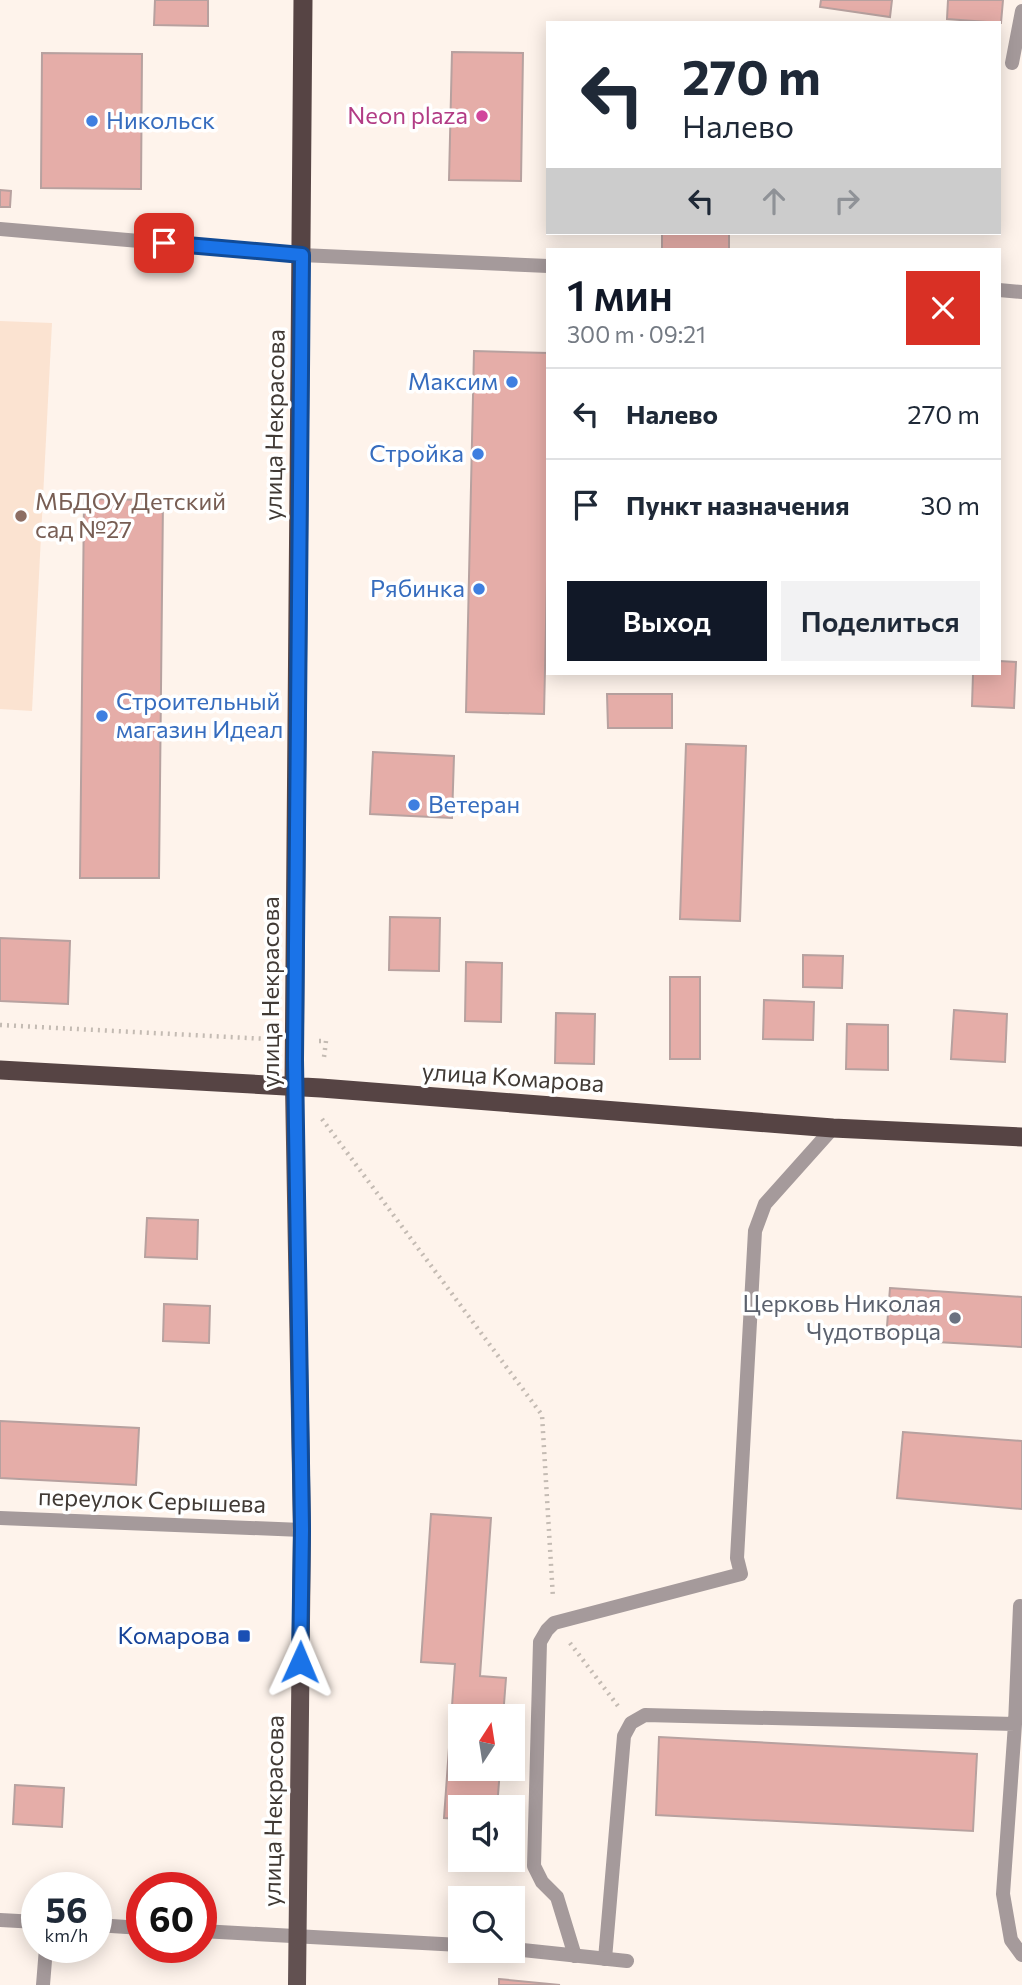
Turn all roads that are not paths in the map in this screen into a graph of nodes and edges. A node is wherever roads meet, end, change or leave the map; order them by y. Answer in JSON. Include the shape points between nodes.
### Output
{"nodes":[{"id":1,"x":303,"y":0,"type":"edge"},
{"id":2,"x":1022,"y":11,"type":"edge"},
{"id":3,"x":1012,"y":62,"type":"dead end"},
{"id":4,"x":0,"y":229,"type":"edge"},
{"id":5,"x":302,"y":255,"type":"junction"},
{"id":6,"x":546,"y":266,"type":"edge"},
{"id":7,"x":1001,"y":290,"type":"edge"},
{"id":8,"x":1022,"y":292,"type":"edge"},
{"id":9,"x":0,"y":1070,"type":"edge"},
{"id":10,"x":295,"y":1087,"type":"junction"},
{"id":11,"x":834,"y":1128,"type":"junction"},
{"id":12,"x":1022,"y":1138,"type":"edge"},
{"id":13,"x":0,"y":1518,"type":"edge"},
{"id":14,"x":302,"y":1530,"type":"junction"},
{"id":15,"x":1020,"y":1606,"type":"dead end"},
{"id":16,"x":1015,"y":1724,"type":"junction"},
{"id":17,"x":0,"y":1920,"type":"edge"},
{"id":18,"x":21,"y":1921,"type":"edge"},
{"id":19,"x":217,"y":1932,"type":"edge"},
{"id":20,"x":297,"y":1936,"type":"junction"},
{"id":21,"x":448,"y":1944,"type":"edge"},
{"id":22,"x":525,"y":1950,"type":"edge"},
{"id":23,"x":1022,"y":1955,"type":"edge"},
{"id":24,"x":575,"y":1956,"type":"junction"},
{"id":25,"x":605,"y":1959,"type":"junction"},
{"id":26,"x":627,"y":1961,"type":"dead end"},
{"id":27,"x":45,"y":1963,"type":"edge"},
{"id":28,"x":43,"y":1985,"type":"edge"},
{"id":29,"x":297,"y":1985,"type":"edge"}],
"edges":[{"from":1,"to":5,"type":"highway","name":"улица Некрасова"},
{"from":2,"to":3,"type":"street"},
{"from":4,"to":5,"type":"street"},
{"from":5,"to":6,"type":"street"},
{"from":5,"to":10,"type":"highway","name":"улица Некрасова"},
{"from":7,"to":8,"type":"street"},
{"from":9,"to":10,"type":"highway","name":"улица Комарова"},
{"from":10,"to":11,"type":"highway","name":"улица Комарова"},
{"from":10,"to":14,"type":"main road","name":"улица Некрасова"},
{"from":11,"to":12,"type":"highway","name":"улица Комарова"},
{"from":11,"to":24,"type":"street","via":[[765,1204],[755,1231],[737,1558],[741,1574],[554,1623],[540,1643],[534,1866],[557,1896]]},
{"from":13,"to":14,"type":"street","name":"переулок Серышева"},
{"from":14,"to":20,"type":"main road","name":"улица Некрасова"},
{"from":15,"to":16,"type":"street"},
{"from":16,"to":23,"type":"street","via":[[1003,1894],[1012,1940]]},
{"from":16,"to":25,"type":"street","via":[[645,1715],[631,1723],[624,1736]]},
{"from":17,"to":18,"type":"street"},
{"from":19,"to":20,"type":"street"},
{"from":20,"to":21,"type":"street"},
{"from":20,"to":29,"type":"main road","name":"улица Некрасова"},
{"from":22,"to":24,"type":"street"},
{"from":24,"to":25,"type":"street"},
{"from":25,"to":26,"type":"street"},
{"from":27,"to":28,"type":"street"}]}
